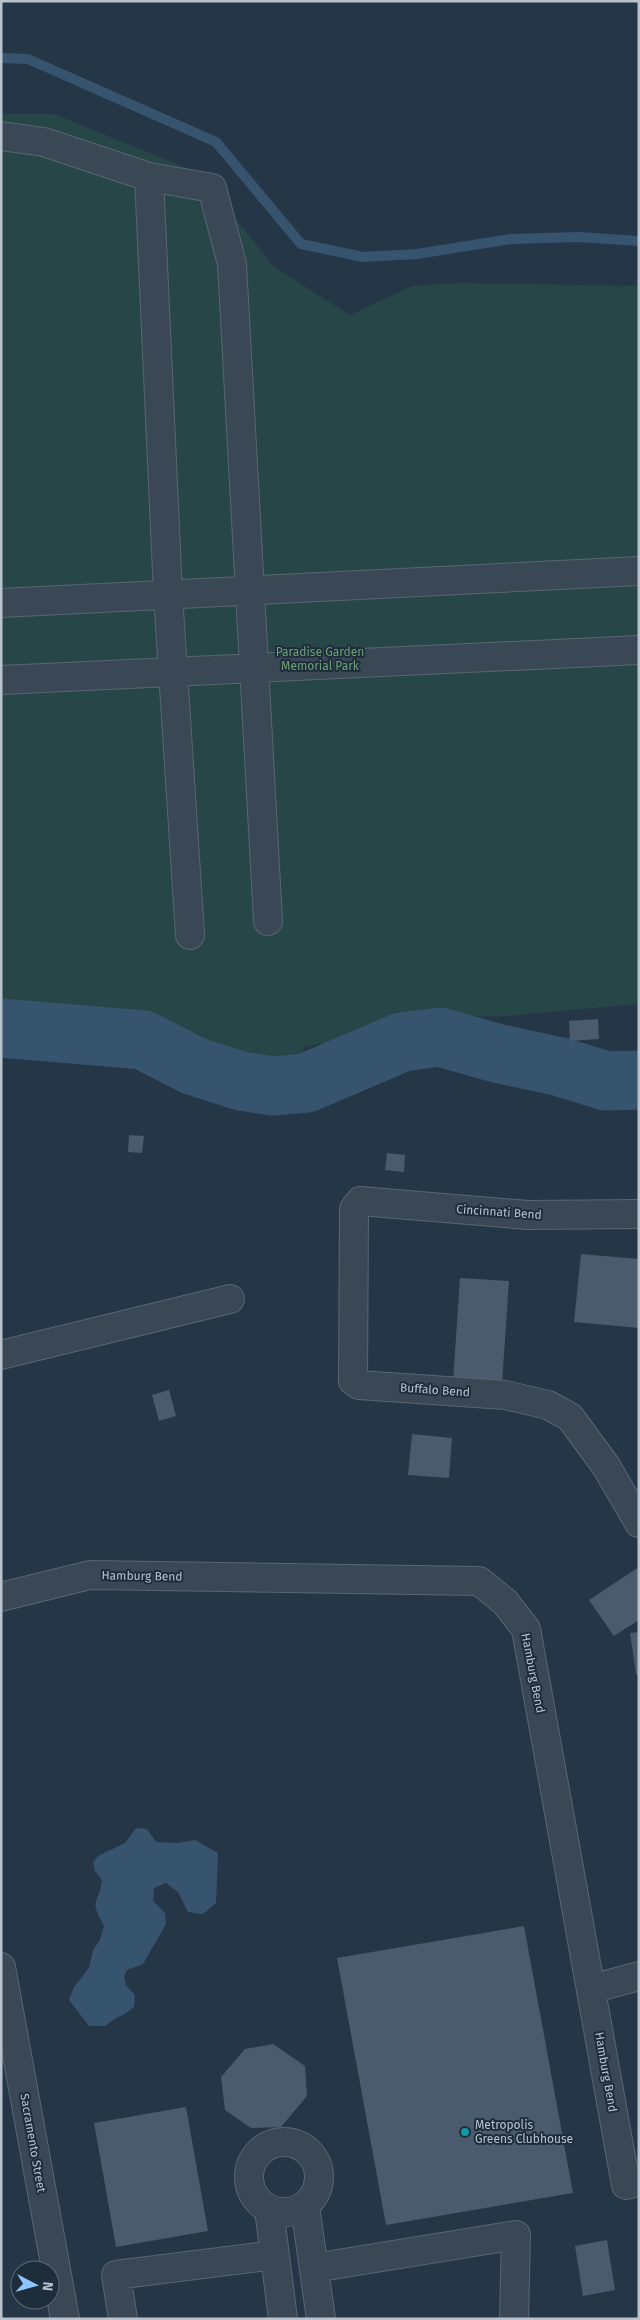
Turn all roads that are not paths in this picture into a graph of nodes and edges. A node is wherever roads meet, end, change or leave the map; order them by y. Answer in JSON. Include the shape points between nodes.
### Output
{"nodes":[{"id":1,"x":1,"y":136,"type":"edge"},
{"id":2,"x":149,"y":177,"type":"junction"},
{"id":3,"x":639,"y":571,"type":"edge"},
{"id":4,"x":250,"y":589,"type":"junction"},
{"id":5,"x":168,"y":594,"type":"junction"},
{"id":6,"x":1,"y":603,"type":"edge"},
{"id":7,"x":639,"y":650,"type":"edge"},
{"id":8,"x":254,"y":668,"type":"junction"},
{"id":9,"x":173,"y":672,"type":"junction"},
{"id":10,"x":1,"y":680,"type":"edge"},
{"id":11,"x":268,"y":921,"type":"dead end"},
{"id":12,"x":190,"y":935,"type":"dead end"},
{"id":13,"x":360,"y":1201,"type":"joint"},
{"id":14,"x":639,"y":1214,"type":"edge"},
{"id":15,"x":230,"y":1299,"type":"dead end"},
{"id":16,"x":1,"y":1355,"type":"edge"},
{"id":17,"x":639,"y":1523,"type":"edge"},
{"id":18,"x":1,"y":1597,"type":"edge"},
{"id":19,"x":1,"y":1967,"type":"edge"},
{"id":20,"x":639,"y":1976,"type":"edge"},
{"id":21,"x":591,"y":1989,"type":"junction"},
{"id":22,"x":639,"y":2182,"type":"edge"},
{"id":23,"x":305,"y":2206,"type":"junction"},
{"id":24,"x":269,"y":2209,"type":"junction"},
{"id":25,"x":274,"y":2255,"type":"junction"},
{"id":26,"x":314,"y":2268,"type":"junction"},
{"id":27,"x":65,"y":2319,"type":"edge"},
{"id":28,"x":123,"y":2319,"type":"edge"},
{"id":29,"x":283,"y":2319,"type":"edge"},
{"id":30,"x":321,"y":2319,"type":"edge"},
{"id":31,"x":514,"y":2319,"type":"edge"}],
"edges":[{"from":1,"to":2,"type":"street","via":[[44,142]]},
{"from":2,"to":4,"type":"street","via":[[212,188],[232,264]]},
{"from":2,"to":5,"type":"street"},
{"from":3,"to":4,"type":"street"},
{"from":4,"to":5,"type":"street"},
{"from":4,"to":8,"type":"street"},
{"from":5,"to":6,"type":"street"},
{"from":5,"to":9,"type":"street"},
{"from":7,"to":8,"type":"street"},
{"from":8,"to":9,"type":"street"},
{"from":8,"to":11,"type":"street"},
{"from":9,"to":10,"type":"street"},
{"from":9,"to":12,"type":"street"},
{"from":13,"to":14,"type":"street","name":"Cincinnati Bend","via":[[528,1215]]},
{"from":13,"to":17,"type":"street","name":"Buffalo Bend","via":[[354,1209],[355,1384],[505,1395],[548,1405],[570,1416],[606,1466]]},
{"from":15,"to":16,"type":"street"},
{"from":18,"to":21,"type":"street","name":"Hamburg Bend","via":[[90,1575],[479,1581],[505,1602],[526,1629]]},
{"from":19,"to":27,"type":"street","name":"Sacramento Street"},
{"from":20,"to":21,"type":"street"},
{"from":21,"to":22,"type":"street","name":"Hamburg Bend","via":[[626,2185]]},
{"from":23,"to":24,"type":"street","via":[[287,2212]]},
{"from":23,"to":24,"type":"street","via":[[314,2197],[318,2185],[316,2161],[299,2144],[280,2141],[264,2147],[249,2168],[252,2192]]},
{"from":23,"to":26,"type":"street"},
{"from":24,"to":25,"type":"street"},
{"from":25,"to":28,"type":"street","via":[[116,2275]]},
{"from":25,"to":29,"type":"street"},
{"from":26,"to":30,"type":"street"},
{"from":26,"to":31,"type":"street","via":[[516,2235]]}]}
